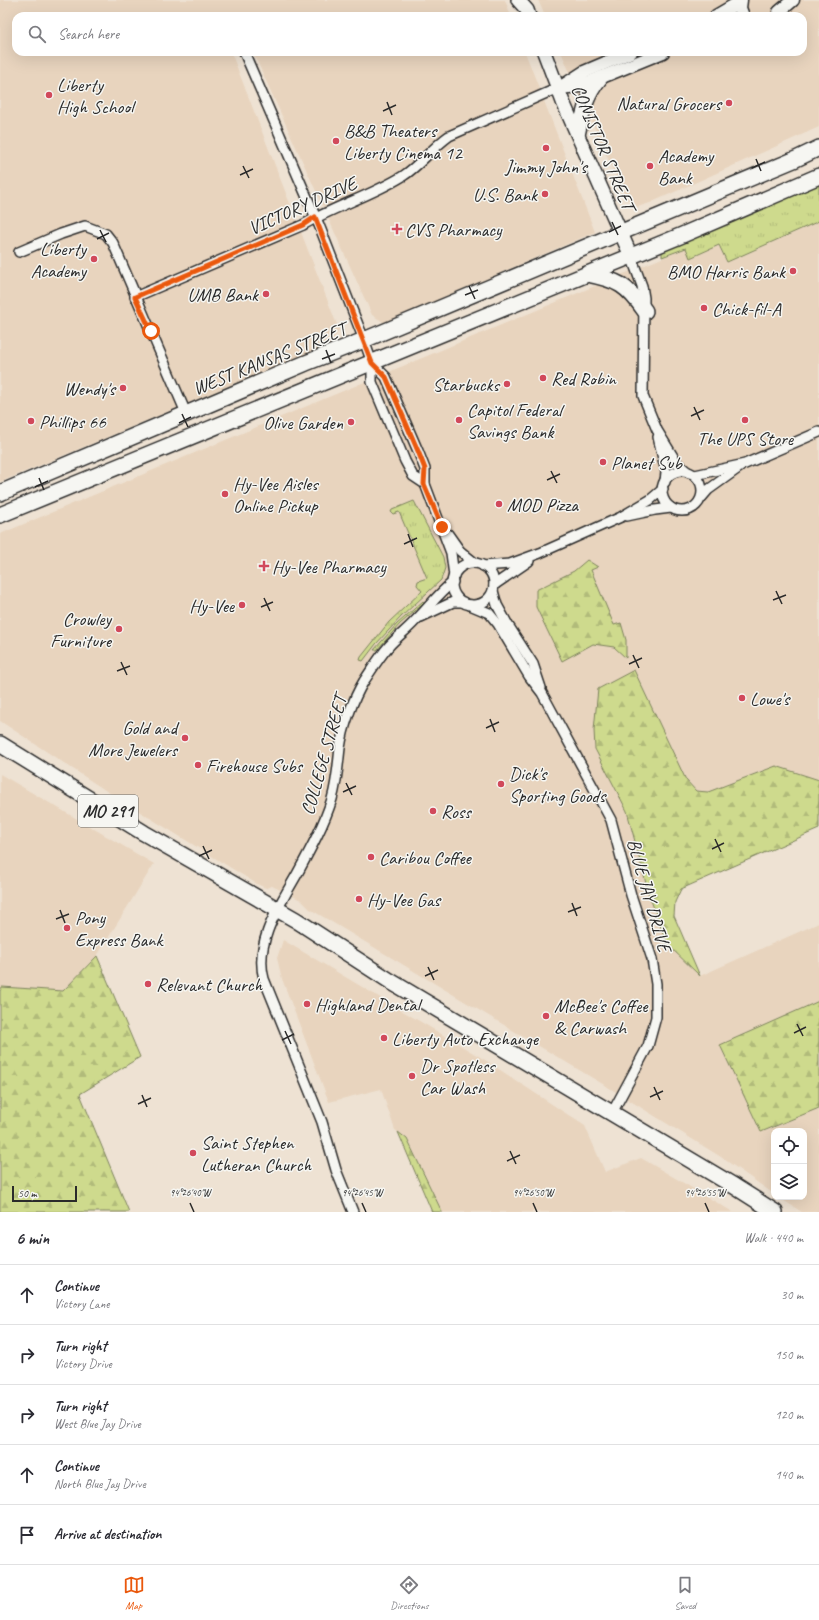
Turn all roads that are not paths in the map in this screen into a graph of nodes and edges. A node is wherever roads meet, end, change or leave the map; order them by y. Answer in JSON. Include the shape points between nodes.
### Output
{"nodes":[{"id":1,"x":793,"y":0,"type":"edge"},
{"id":2,"x":740,"y":1,"type":"edge"},
{"id":3,"x":778,"y":9,"type":"edge"},
{"id":4,"x":722,"y":12,"type":"edge"},
{"id":5,"x":742,"y":12,"type":"edge"},
{"id":6,"x":246,"y":56,"type":"edge"},
{"id":7,"x":546,"y":56,"type":"edge"},
{"id":8,"x":622,"y":56,"type":"edge"},
{"id":9,"x":653,"y":56,"type":"edge"},
{"id":10,"x":601,"y":78,"type":"junction"},
{"id":11,"x":558,"y":88,"type":"junction"},
{"id":12,"x":578,"y":135,"type":"junction"},
{"id":13,"x":819,"y":148,"type":"edge"},
{"id":14,"x":819,"y":176,"type":"edge"},
{"id":15,"x":315,"y":217,"type":"junction"},
{"id":16,"x":620,"y":234,"type":"junction"},
{"id":17,"x":19,"y":252,"type":"dead end"},
{"id":18,"x":631,"y":256,"type":"junction"},
{"id":19,"x":587,"y":274,"type":"junction"},
{"id":20,"x":135,"y":297,"type":"junction"},
{"id":21,"x":645,"y":311,"type":"junction"},
{"id":22,"x":364,"y":340,"type":"junction"},
{"id":23,"x":372,"y":363,"type":"junction"},
{"id":24,"x":186,"y":414,"type":"junction"},
{"id":25,"x":657,"y":430,"type":"junction"},
{"id":26,"x":819,"y":432,"type":"edge"},
{"id":27,"x":745,"y":464,"type":"junction"},
{"id":28,"x":692,"y":474,"type":"junction"},
{"id":29,"x":424,"y":484,"type":"junction"},
{"id":30,"x":664,"y":486,"type":"junction"},
{"id":31,"x":0,"y":493,"type":"edge"},
{"id":32,"x":702,"y":497,"type":"junction"},
{"id":33,"x":671,"y":508,"type":"junction"},
{"id":34,"x":0,"y":515,"type":"edge"},
{"id":35,"x":622,"y":517,"type":"junction"},
{"id":36,"x":442,"y":527,"type":"junction"},
{"id":37,"x":540,"y":553,"type":"junction"},
{"id":38,"x":479,"y":565,"type":"junction"},
{"id":39,"x":454,"y":579,"type":"junction"},
{"id":40,"x":494,"y":588,"type":"junction"},
{"id":41,"x":466,"y":603,"type":"junction"},
{"id":42,"x":416,"y":620,"type":"junction"},
{"id":43,"x":542,"y":693,"type":"junction"},
{"id":44,"x":0,"y":744,"type":"edge"},
{"id":45,"x":277,"y":910,"type":"junction"},
{"id":46,"x":612,"y":1113,"type":"junction"},
{"id":47,"x":353,"y":1212,"type":"edge"},
{"id":48,"x":775,"y":1212,"type":"edge"}],
"edges":[{"from":1,"to":3,"type":"street"},
{"from":2,"to":4,"type":"street"},
{"from":2,"to":5,"type":"street"},
{"from":6,"to":15,"type":"street"},
{"from":7,"to":11,"type":"main road","name":"CONISTOR STREET"},
{"from":8,"to":11,"type":"street","via":[[584,72]]},
{"from":9,"to":10,"type":"street"},
{"from":10,"to":11,"type":"street","via":[[580,86]]},
{"from":10,"to":12,"type":"main road","via":[[588,97]]},
{"from":11,"to":12,"type":"main road","name":"CONISTOR STREET"},
{"from":11,"to":15,"type":"street","name":"VICTORY DRIVE","via":[[449,136],[417,166],[399,178]]},
{"from":12,"to":16,"type":"main road","name":"CONISTOR STREET"},
{"from":13,"to":16,"type":"main road","name":"WEST KANSAS STREET"},
{"from":14,"to":18,"type":"main road"},
{"from":15,"to":20,"type":"street","name":"VICTORY DRIVE","via":[[303,225]]},
{"from":15,"to":22,"type":"street"},
{"from":16,"to":18,"type":"main road","name":"CONISTOR STREET"},
{"from":16,"to":22,"type":"main road","name":"WEST KANSAS STREET"},
{"from":17,"to":20,"type":"street","via":[[85,226],[100,230],[113,243]]},
{"from":18,"to":19,"type":"main road"},
{"from":18,"to":21,"type":"street","via":[[642,286]]},
{"from":19,"to":21,"type":"main road","via":[[622,285],[634,295]]},
{"from":19,"to":23,"type":"main road"},
{"from":20,"to":24,"type":"street"},
{"from":21,"to":25,"type":"street","via":[[643,396]]},
{"from":22,"to":23,"type":"street"},
{"from":22,"to":24,"type":"main road","name":"WEST KANSAS STREET"},
{"from":23,"to":29,"type":"street","via":[[386,377],[418,451],[425,469]]},
{"from":23,"to":29,"type":"street","via":[[372,382],[405,461],[413,476]]},
{"from":23,"to":34,"type":"main road"},
{"from":24,"to":31,"type":"main road","name":"WEST KANSAS STREET"},
{"from":25,"to":28,"type":"street","via":[[677,463]]},
{"from":25,"to":30,"type":"street","via":[[666,472]]},
{"from":26,"to":27,"type":"street"},
{"from":27,"to":28,"type":"street"},
{"from":27,"to":32,"type":"street"},
{"from":28,"to":30,"type":"street","via":[[684,471],[673,474]]},
{"from":28,"to":32,"type":"street","via":[[702,485]]},
{"from":29,"to":36,"type":"street"},
{"from":30,"to":33,"type":"street","via":[[664,500]]},
{"from":30,"to":35,"type":"street","via":[[650,500]]},
{"from":32,"to":33,"type":"street","via":[[691,510],[677,511]]},
{"from":33,"to":35,"type":"street"},
{"from":35,"to":37,"type":"street"},
{"from":36,"to":38,"type":"street","via":[[460,551]]},
{"from":36,"to":39,"type":"street","via":[[451,553]]},
{"from":37,"to":38,"type":"street","via":[[510,564]]},
{"from":37,"to":40,"type":"street"},
{"from":38,"to":39,"type":"street","via":[[463,566]]},
{"from":38,"to":40,"type":"street","via":[[492,574]]},
{"from":39,"to":41,"type":"street","via":[[455,594]]},
{"from":39,"to":42,"type":"street","name":"COLLEGE STREET"},
{"from":40,"to":41,"type":"street","via":[[484,602],[477,605]]},
{"from":40,"to":43,"type":"street","name":"BLUE JAY DRIVE","via":[[497,605],[534,664]]},
{"from":41,"to":42,"type":"street","name":"COLLEGE STREET","via":[[453,602]]},
{"from":41,"to":43,"type":"street","name":"BLUE JAY DRIVE","via":[[489,613]]},
{"from":42,"to":45,"type":"street","name":"COLLEGE STREET","via":[[389,647],[364,681],[348,714],[332,800],[319,831]]},
{"from":43,"to":46,"type":"street","name":"BLUE JAY DRIVE","via":[[611,820],[631,895],[652,959],[656,984],[656,1017],[648,1046]]},
{"from":44,"to":45,"type":"main road","number":"MO 291","via":[[144,834]]},
{"from":45,"to":46,"type":"main road","number":"MO 291","via":[[410,993]]},
{"from":45,"to":47,"type":"street","name":"COLLEGE STREET","via":[[262,949],[261,970],[276,1013],[322,1122],[336,1170]]},
{"from":46,"to":48,"type":"main road","number":"MO 291"}]}
